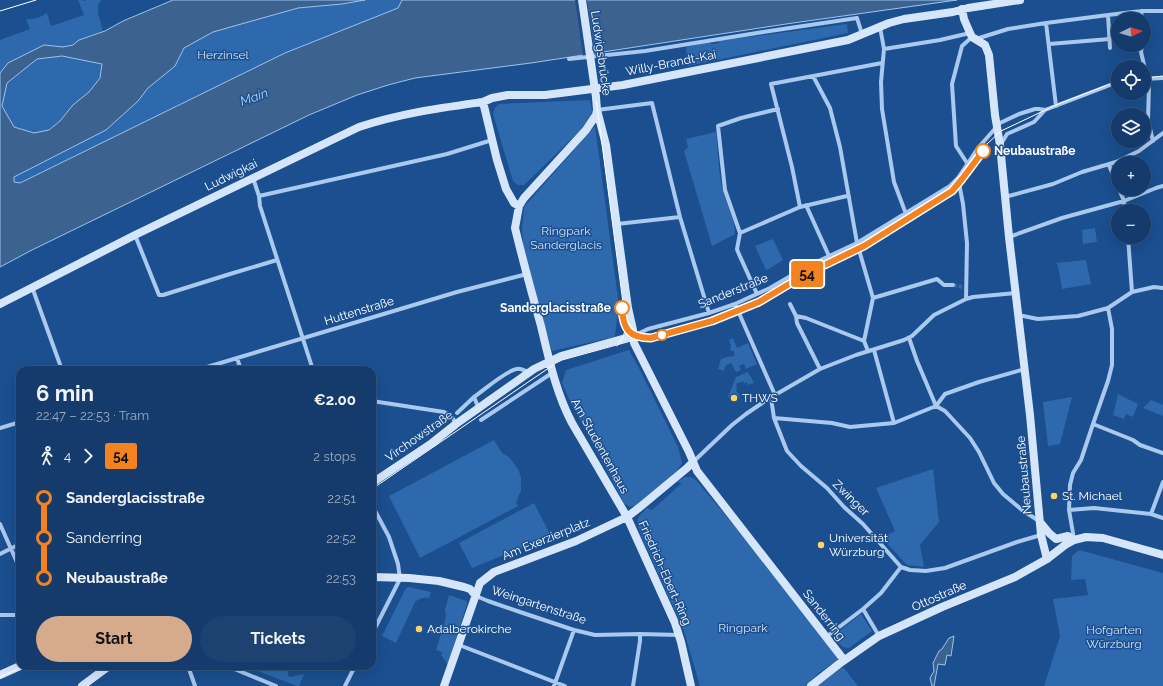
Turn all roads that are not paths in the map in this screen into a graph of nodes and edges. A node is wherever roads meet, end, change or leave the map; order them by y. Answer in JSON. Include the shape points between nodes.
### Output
{"nodes":[{"id":1,"x":582,"y":0,"type":"edge"},
{"id":2,"x":1020,"y":0,"type":"edge"},
{"id":3,"x":962,"y":10,"type":"junction"},
{"id":4,"x":1163,"y":11,"type":"edge"},
{"id":5,"x":1141,"y":12,"type":"edge"},
{"id":6,"x":1108,"y":15,"type":"junction"},
{"id":7,"x":1111,"y":15,"type":"edge"},
{"id":8,"x":1046,"y":23,"type":"junction"},
{"id":9,"x":880,"y":27,"type":"junction"},
{"id":10,"x":862,"y":35,"type":"junction"},
{"id":11,"x":973,"y":36,"type":"junction"},
{"id":12,"x":1110,"y":39,"type":"junction"},
{"id":13,"x":1049,"y":44,"type":"junction"},
{"id":14,"x":884,"y":48,"type":"junction"},
{"id":15,"x":1110,"y":48,"type":"dead end"},
{"id":16,"x":569,"y":59,"type":"dead end"},
{"id":17,"x":882,"y":63,"type":"junction"},
{"id":18,"x":813,"y":76,"type":"junction"},
{"id":19,"x":1163,"y":78,"type":"edge"},
{"id":20,"x":1151,"y":79,"type":"edge"},
{"id":21,"x":1111,"y":85,"type":"edge"},
{"id":22,"x":1149,"y":100,"type":"edge"},
{"id":23,"x":483,"y":102,"type":"junction"},
{"id":24,"x":1056,"y":106,"type":"junction"},
{"id":25,"x":778,"y":109,"type":"junction"},
{"id":26,"x":597,"y":110,"type":"junction"},
{"id":27,"x":1045,"y":110,"type":"junction"},
{"id":28,"x":594,"y":120,"type":"junction"},
{"id":29,"x":997,"y":126,"type":"junction"},
{"id":30,"x":602,"y":128,"type":"junction"},
{"id":31,"x":1163,"y":133,"type":"edge"},
{"id":32,"x":492,"y":140,"type":"junction"},
{"id":33,"x":1152,"y":141,"type":"junction"},
{"id":34,"x":1000,"y":145,"type":"junction"},
{"id":35,"x":967,"y":163,"type":"junction"},
{"id":36,"x":1109,"y":165,"type":"junction"},
{"id":37,"x":1111,"y":170,"type":"edge"},
{"id":38,"x":252,"y":178,"type":"junction"},
{"id":39,"x":958,"y":178,"type":"junction"},
{"id":40,"x":1163,"y":186,"type":"edge"},
{"id":41,"x":259,"y":196,"type":"junction"},
{"id":42,"x":1122,"y":196,"type":"edge"},
{"id":43,"x":849,"y":197,"type":"junction"},
{"id":44,"x":1004,"y":197,"type":"junction"},
{"id":45,"x":1124,"y":201,"type":"junction"},
{"id":46,"x":1124,"y":204,"type":"edge"},
{"id":47,"x":806,"y":205,"type":"junction"},
{"id":48,"x":519,"y":206,"type":"junction"},
{"id":49,"x":800,"y":207,"type":"junction"},
{"id":50,"x":906,"y":214,"type":"junction"},
{"id":51,"x":680,"y":217,"type":"junction"},
{"id":52,"x":617,"y":224,"type":"junction"},
{"id":53,"x":740,"y":233,"type":"junction"},
{"id":54,"x":135,"y":235,"type":"junction"},
{"id":55,"x":1009,"y":237,"type":"junction"},
{"id":56,"x":857,"y":243,"type":"junction"},
{"id":57,"x":1129,"y":244,"type":"edge"},
{"id":58,"x":829,"y":256,"type":"junction"},
{"id":59,"x":277,"y":260,"type":"junction"},
{"id":60,"x":527,"y":274,"type":"junction"},
{"id":61,"x":953,"y":285,"type":"tunnel mouth"},
{"id":62,"x":32,"y":286,"type":"junction"},
{"id":63,"x":1163,"y":288,"type":"edge"},
{"id":64,"x":1132,"y":292,"type":"junction"},
{"id":65,"x":757,"y":294,"type":"junction"},
{"id":66,"x":1016,"y":294,"type":"junction"},
{"id":67,"x":873,"y":298,"type":"junction"},
{"id":68,"x":966,"y":299,"type":"junction"},
{"id":69,"x":0,"y":304,"type":"edge"},
{"id":70,"x":735,"y":304,"type":"junction"},
{"id":71,"x":790,"y":304,"type":"dead end"},
{"id":72,"x":1108,"y":308,"type":"junction"},
{"id":73,"x":709,"y":313,"type":"junction"},
{"id":74,"x":1018,"y":315,"type":"junction"},
{"id":75,"x":796,"y":316,"type":"junction"},
{"id":76,"x":633,"y":336,"type":"junction"},
{"id":77,"x":303,"y":338,"type":"junction"},
{"id":78,"x":909,"y":338,"type":"junction"},
{"id":79,"x":864,"y":341,"type":"junction"},
{"id":80,"x":874,"y":350,"type":"junction"},
{"id":81,"x":868,"y":351,"type":"junction"},
{"id":82,"x":237,"y":358,"type":"junction"},
{"id":83,"x":549,"y":362,"type":"junction"},
{"id":84,"x":61,"y":366,"type":"edge"},
{"id":85,"x":210,"y":366,"type":"edge"},
{"id":86,"x":240,"y":366,"type":"edge"},
{"id":87,"x":312,"y":366,"type":"edge"},
{"id":88,"x":820,"y":369,"type":"junction"},
{"id":89,"x":1025,"y":369,"type":"junction"},
{"id":90,"x":529,"y":372,"type":"junction"},
{"id":91,"x":552,"y":372,"type":"junction"},
{"id":92,"x":773,"y":396,"type":"junction"},
{"id":93,"x":474,"y":397,"type":"junction"},
{"id":94,"x":376,"y":402,"type":"edge"},
{"id":95,"x":936,"y":406,"type":"junction"},
{"id":96,"x":479,"y":409,"type":"junction"},
{"id":97,"x":457,"y":413,"type":"dead end"},
{"id":98,"x":774,"y":418,"type":"junction"},
{"id":99,"x":481,"y":420,"type":"dead end"},
{"id":100,"x":16,"y":423,"type":"edge"},
{"id":101,"x":894,"y":423,"type":"junction"},
{"id":102,"x":456,"y":424,"type":"junction"},
{"id":103,"x":1093,"y":424,"type":"junction"},
{"id":104,"x":0,"y":428,"type":"edge"},
{"id":105,"x":1163,"y":453,"type":"edge"},
{"id":106,"x":693,"y":462,"type":"junction"},
{"id":107,"x":376,"y":480,"type":"edge"},
{"id":108,"x":1163,"y":482,"type":"edge"},
{"id":109,"x":1069,"y":510,"type":"junction"},
{"id":110,"x":376,"y":513,"type":"edge"},
{"id":111,"x":1151,"y":514,"type":"junction"},
{"id":112,"x":627,"y":517,"type":"junction"},
{"id":113,"x":1163,"y":518,"type":"edge"},
{"id":114,"x":1040,"y":521,"type":"junction"},
{"id":115,"x":0,"y":524,"type":"edge"},
{"id":116,"x":1041,"y":535,"type":"junction"},
{"id":117,"x":1058,"y":539,"type":"junction"},
{"id":118,"x":1074,"y":540,"type":"junction"},
{"id":119,"x":16,"y":546,"type":"edge"},
{"id":120,"x":11,"y":549,"type":"junction"},
{"id":121,"x":1057,"y":551,"type":"junction"},
{"id":122,"x":0,"y":554,"type":"edge"},
{"id":123,"x":1163,"y":555,"type":"edge"},
{"id":124,"x":1047,"y":559,"type":"junction"},
{"id":125,"x":16,"y":560,"type":"edge"},
{"id":126,"x":901,"y":567,"type":"junction"},
{"id":127,"x":376,"y":577,"type":"edge"},
{"id":128,"x":400,"y":579,"type":"junction"},
{"id":129,"x":476,"y":596,"type":"junction"},
{"id":130,"x":863,"y":609,"type":"junction"},
{"id":131,"x":0,"y":615,"type":"edge"},
{"id":132,"x":16,"y":615,"type":"edge"},
{"id":133,"x":376,"y":626,"type":"edge"},
{"id":134,"x":574,"y":630,"type":"junction"},
{"id":135,"x":640,"y":634,"type":"junction"},
{"id":136,"x":679,"y":635,"type":"junction"},
{"id":137,"x":879,"y":636,"type":"junction"},
{"id":138,"x":826,"y":637,"type":"junction"},
{"id":139,"x":459,"y":645,"type":"junction"},
{"id":140,"x":844,"y":660,"type":"junction"},
{"id":141,"x":16,"y":668,"type":"edge"},
{"id":142,"x":104,"y":670,"type":"edge"},
{"id":143,"x":189,"y":670,"type":"edge"},
{"id":144,"x":237,"y":670,"type":"edge"},
{"id":145,"x":353,"y":670,"type":"edge"},
{"id":146,"x":0,"y":675,"type":"edge"},
{"id":147,"x":554,"y":684,"type":"edge"},
{"id":148,"x":82,"y":686,"type":"edge"},
{"id":149,"x":195,"y":686,"type":"edge"},
{"id":150,"x":276,"y":686,"type":"edge"},
{"id":151,"x":344,"y":686,"type":"edge"},
{"id":152,"x":444,"y":686,"type":"edge"},
{"id":153,"x":564,"y":686,"type":"edge"},
{"id":154,"x":633,"y":686,"type":"edge"},
{"id":155,"x":691,"y":686,"type":"edge"},
{"id":156,"x":811,"y":686,"type":"edge"}],
"edges":[{"from":1,"to":26,"type":"street","name":"Ludwigsbrücke","bridge":true},
{"from":2,"to":3,"type":"street","name":"Willy-Brandt-Kai"},
{"from":3,"to":9,"type":"street","name":"Willy-Brandt-Kai","via":[[897,20]]},
{"from":3,"to":11,"type":"street","name":"Neubaustraße","via":[[965,23]]},
{"from":4,"to":5,"type":"street"},
{"from":6,"to":7,"type":"street"},
{"from":6,"to":8,"type":"street"},
{"from":6,"to":12,"type":"street"},
{"from":8,"to":11,"type":"street"},
{"from":8,"to":13,"type":"street"},
{"from":9,"to":10,"type":"street","name":"Willy-Brandt-Kai"},
{"from":9,"to":14,"type":"street"},
{"from":10,"to":16,"type":"street","via":[[857,18],[646,51]]},
{"from":10,"to":23,"type":"street","name":"Willy-Brandt-Kai","via":[[848,40],[623,85],[545,96],[508,95]]},
{"from":11,"to":14,"type":"street"},
{"from":11,"to":29,"type":"street","name":"Neubaustraße","via":[[985,45],[989,55]]},
{"from":11,"to":35,"type":"street","via":[[962,46],[952,84],[956,146]]},
{"from":12,"to":13,"type":"street"},
{"from":12,"to":15,"type":"street"},
{"from":13,"to":24,"type":"street"},
{"from":14,"to":17,"type":"street"},
{"from":17,"to":18,"type":"street"},
{"from":17,"to":50,"type":"street","via":[[882,109],[894,182]]},
{"from":18,"to":25,"type":"street","via":[[771,84]]},
{"from":18,"to":43,"type":"street","via":[[830,108]]},
{"from":19,"to":20,"type":"street"},
{"from":21,"to":24,"type":"street"},
{"from":22,"to":33,"type":"street","via":[[1148,120]]},
{"from":23,"to":32,"type":"street"},
{"from":23,"to":38,"type":"street","name":"Ludwigkai","via":[[408,114],[359,127]]},
{"from":24,"to":27,"type":"street"},
{"from":25,"to":49,"type":"street"},
{"from":25,"to":53,"type":"street","via":[[718,126],[726,190]]},
{"from":26,"to":28,"type":"street"},
{"from":26,"to":30,"type":"street","name":"Sanderring"},
{"from":26,"to":51,"type":"street","via":[[652,103]]},
{"from":27,"to":29,"type":"street","name":"Sanderstraße","via":[[1035,109],[1019,114]]},
{"from":27,"to":34,"type":"street","via":[[1034,122],[1007,134]]},
{"from":28,"to":30,"type":"street"},
{"from":28,"to":48,"type":"street"},
{"from":29,"to":34,"type":"street","name":"Neubaustraße"},
{"from":29,"to":35,"type":"street","name":"Sanderstraße"},
{"from":30,"to":52,"type":"street","name":"Sanderring"},
{"from":31,"to":33,"type":"street"},
{"from":32,"to":41,"type":"street","via":[[447,154]]},
{"from":32,"to":48,"type":"street","via":[[506,189],[514,203]]},
{"from":33,"to":36,"type":"street","via":[[1127,158]]},
{"from":34,"to":44,"type":"street","name":"Neubaustraße"},
{"from":35,"to":39,"type":"street","name":"Sanderstraße"},
{"from":36,"to":37,"type":"street"},
{"from":36,"to":44,"type":"street"},
{"from":38,"to":41,"type":"street"},
{"from":38,"to":54,"type":"street","name":"Ludwigkai"},
{"from":39,"to":50,"type":"street","name":"Sanderstraße","via":[[950,186]]},
{"from":39,"to":68,"type":"street","via":[[967,243],[964,288]]},
{"from":40,"to":45,"type":"street"},
{"from":41,"to":59,"type":"street"},
{"from":42,"to":45,"type":"street"},
{"from":43,"to":47,"type":"street","via":[[838,197]]},
{"from":43,"to":56,"type":"street"},
{"from":44,"to":55,"type":"street","name":"Neubaustraße"},
{"from":45,"to":46,"type":"street"},
{"from":45,"to":55,"type":"street","via":[[1062,218]]},
{"from":47,"to":49,"type":"street"},
{"from":47,"to":58,"type":"street"},
{"from":48,"to":60,"type":"street","via":[[515,228]]},
{"from":49,"to":53,"type":"street"},
{"from":50,"to":56,"type":"street","name":"Sanderstraße"},
{"from":51,"to":52,"type":"street"},
{"from":51,"to":73,"type":"street"},
{"from":52,"to":76,"type":"street","name":"Sanderring"},
{"from":53,"to":65,"type":"street","via":[[737,249]]},
{"from":54,"to":59,"type":"street","via":[[159,295]]},
{"from":54,"to":62,"type":"street","name":"Ludwigkai"},
{"from":55,"to":66,"type":"street","name":"Neubaustraße"},
{"from":56,"to":58,"type":"street","name":"Sanderstraße"},
{"from":56,"to":67,"type":"street"},
{"from":57,"to":64,"type":"street"},
{"from":58,"to":65,"type":"street","name":"Sanderstraße"},
{"from":59,"to":77,"type":"street"},
{"from":60,"to":77,"type":"street","name":"Huttenstraße"},
{"from":60,"to":83,"type":"street"},
{"from":61,"to":67,"type":"street","via":[[944,285],[937,279]]},
{"from":62,"to":69,"type":"street","name":"Ludwigkai"},
{"from":62,"to":84,"type":"street"},
{"from":63,"to":64,"type":"street","via":[[1154,287]]},
{"from":64,"to":72,"type":"street"},
{"from":65,"to":70,"type":"street","name":"Sanderstraße"},
{"from":66,"to":68,"type":"street"},
{"from":66,"to":74,"type":"street","name":"Neubaustraße"},
{"from":67,"to":79,"type":"street"},
{"from":68,"to":78,"type":"street","via":[[934,315]]},
{"from":70,"to":73,"type":"street","name":"Sanderstraße"},
{"from":70,"to":92,"type":"street","name":"Zwinger"},
{"from":71,"to":75,"type":"street"},
{"from":72,"to":74,"type":"street","via":[[1064,318],[1038,319]]},
{"from":72,"to":103,"type":"street","via":[[1112,328],[1112,365]]},
{"from":73,"to":76,"type":"street","name":"Sanderstraße","via":[[648,328]]},
{"from":74,"to":89,"type":"street","name":"Neubaustraße"},
{"from":75,"to":79,"type":"street"},
{"from":75,"to":88,"type":"street"},
{"from":76,"to":83,"type":"street","name":"Virchowstraße","via":[[561,356]]},
{"from":76,"to":106,"type":"street","name":"Sanderring","via":[[636,347]]},
{"from":77,"to":82,"type":"street","name":"Huttenstraße"},
{"from":77,"to":87,"type":"street"},
{"from":78,"to":80,"type":"street"},
{"from":78,"to":95,"type":"street"},
{"from":79,"to":81,"type":"street"},
{"from":80,"to":81,"type":"street"},
{"from":80,"to":101,"type":"street"},
{"from":81,"to":88,"type":"street"},
{"from":82,"to":85,"type":"street","name":"Huttenstraße"},
{"from":82,"to":86,"type":"street"},
{"from":83,"to":90,"type":"street","name":"Virchowstraße"},
{"from":83,"to":91,"type":"street","name":"Am Studentenhaus"},
{"from":88,"to":92,"type":"street"},
{"from":89,"to":95,"type":"street","via":[[945,394]]},
{"from":89,"to":114,"type":"street","name":"Neubaustraße"},
{"from":90,"to":93,"type":"street","name":"Virchowstraße","via":[[516,369]]},
{"from":90,"to":96,"type":"street","name":"Virchowstraße"},
{"from":91,"to":99,"type":"street"},
{"from":91,"to":112,"type":"street","name":"Am Studentenhaus","via":[[565,409]]},
{"from":92,"to":98,"type":"street","name":"Zwinger"},
{"from":92,"to":106,"type":"street","via":[[732,425]]},
{"from":93,"to":96,"type":"street"},
{"from":93,"to":97,"type":"street","name":"Virchowstraße"},
{"from":94,"to":102,"type":"street","via":[[444,412]]},
{"from":95,"to":101,"type":"street"},
{"from":95,"to":114,"type":"street","via":[[945,411],[970,438],[994,483],[1003,494]]},
{"from":96,"to":102,"type":"street","name":"Virchowstraße"},
{"from":98,"to":101,"type":"street","via":[[850,427]]},
{"from":98,"to":126,"type":"street","name":"Zwinger","via":[[786,451],[863,524]]},
{"from":100,"to":104,"type":"street"},
{"from":102,"to":107,"type":"street","name":"Virchowstraße"},
{"from":103,"to":105,"type":"street"},
{"from":103,"to":109,"type":"street","via":[[1081,460],[1073,473]]},
{"from":106,"to":112,"type":"street","name":"Am Exerzierplatz"},
{"from":106,"to":138,"type":"street","name":"Sanderring","via":[[697,472]]},
{"from":108,"to":111,"type":"street"},
{"from":109,"to":111,"type":"street","via":[[1094,508]]},
{"from":109,"to":118,"type":"street"},
{"from":110,"to":128,"type":"street","via":[[398,564]]},
{"from":111,"to":113,"type":"street"},
{"from":112,"to":129,"type":"street","name":"Am Exerzierplatz","via":[[576,541],[494,572],[480,583]]},
{"from":112,"to":136,"type":"street","name":"Friedrich-Ebert-Ring"},
{"from":114,"to":116,"type":"street","name":"Neubaustraße"},
{"from":114,"to":117,"type":"street","via":[[1048,533]]},
{"from":115,"to":120,"type":"street"},
{"from":116,"to":124,"type":"street","name":"Neubaustraße"},
{"from":116,"to":126,"type":"street","via":[[937,570],[926,572]]},
{"from":117,"to":118,"type":"street","via":[[1068,536]]},
{"from":117,"to":121,"type":"street","via":[[1060,546]]},
{"from":118,"to":121,"type":"street","name":"Ottostraße"},
{"from":118,"to":123,"type":"street","via":[[1086,537],[1104,538]]},
{"from":119,"to":120,"type":"street"},
{"from":120,"to":122,"type":"street"},
{"from":120,"to":125,"type":"street"},
{"from":121,"to":124,"type":"street","name":"Ottostraße"},
{"from":124,"to":137,"type":"street","name":"Ottostraße","via":[[1015,577]]},
{"from":126,"to":130,"type":"street","via":[[884,590]]},
{"from":127,"to":128,"type":"street","name":"Weingartenstraße"},
{"from":128,"to":129,"type":"street","name":"Weingartenstraße","via":[[445,582],[470,589]]},
{"from":128,"to":133,"type":"street"},
{"from":129,"to":134,"type":"street","name":"Weingartenstraße"},
{"from":129,"to":139,"type":"street"},
{"from":130,"to":137,"type":"street"},
{"from":130,"to":138,"type":"street"},
{"from":131,"to":132,"type":"street"},
{"from":134,"to":135,"type":"street","name":"Weingartenstraße","via":[[595,635]]},
{"from":134,"to":147,"type":"street"},
{"from":135,"to":136,"type":"street","name":"Weingartenstraße"},
{"from":135,"to":154,"type":"street"},
{"from":136,"to":155,"type":"street","name":"Friedrich-Ebert-Ring"},
{"from":137,"to":140,"type":"street","name":"Ottostraße"},
{"from":138,"to":140,"type":"street","name":"Sanderring"},
{"from":139,"to":147,"type":"street"},
{"from":139,"to":152,"type":"street"},
{"from":140,"to":156,"type":"street","name":"Ottostraße"},
{"from":141,"to":146,"type":"street"},
{"from":142,"to":148,"type":"street"},
{"from":143,"to":149,"type":"street"},
{"from":144,"to":150,"type":"street"},
{"from":145,"to":151,"type":"street"},
{"from":147,"to":153,"type":"street"}]}
